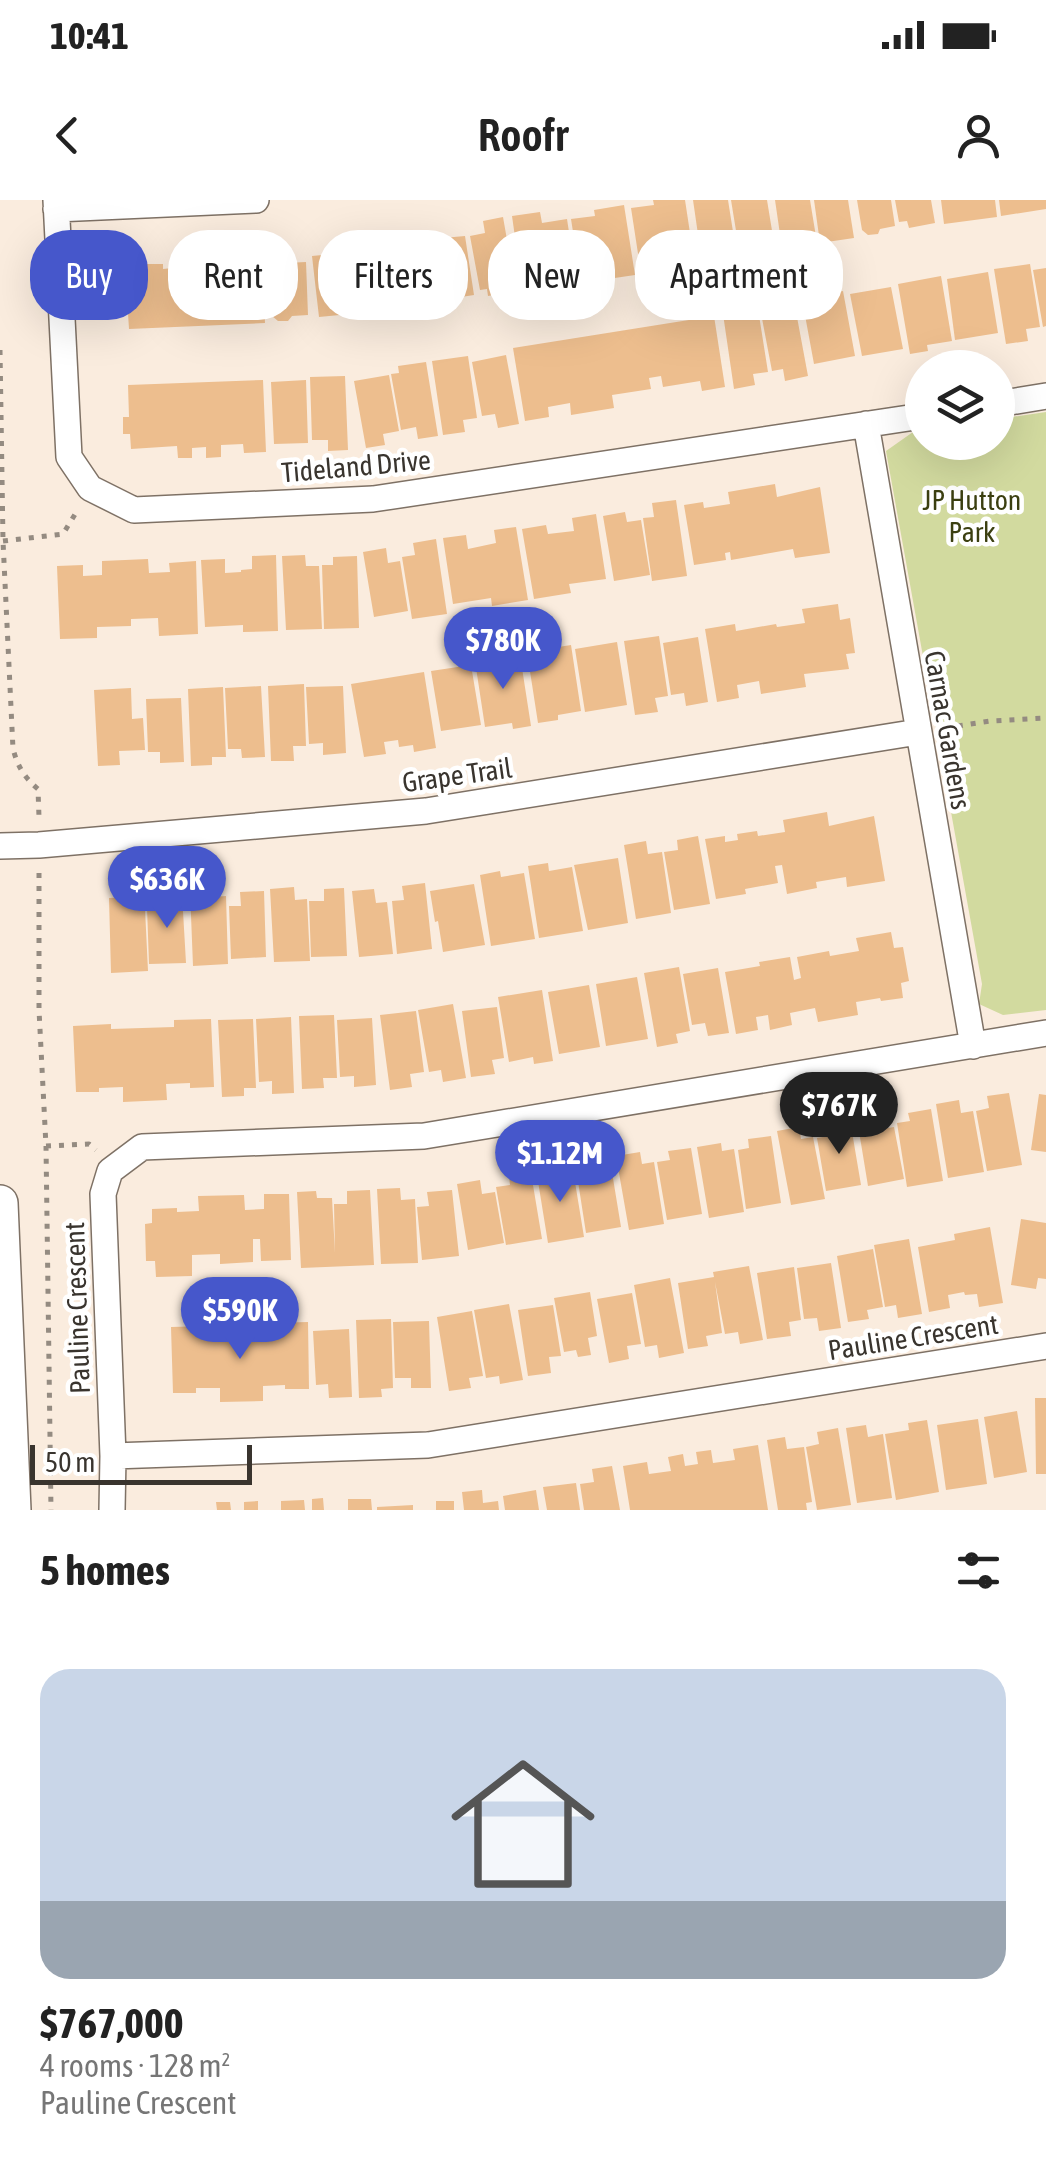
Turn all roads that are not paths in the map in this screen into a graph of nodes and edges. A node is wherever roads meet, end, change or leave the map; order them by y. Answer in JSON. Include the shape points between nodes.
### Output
{"nodes":[{"id":1,"x":256,"y":200,"type":"edge"},
{"id":2,"x":56,"y":204,"type":"edge"},
{"id":3,"x":1046,"y":396,"type":"edge"},
{"id":4,"x":1015,"y":401,"type":"edge"},
{"id":5,"x":905,"y":418,"type":"edge"},
{"id":6,"x":866,"y":424,"type":"junction"},
{"id":7,"x":918,"y":732,"type":"junction"},
{"id":8,"x":0,"y":846,"type":"edge"},
{"id":9,"x":1046,"y":1033,"type":"edge"},
{"id":10,"x":972,"y":1046,"type":"junction"},
{"id":11,"x":0,"y":1202,"type":"edge"},
{"id":12,"x":1046,"y":1346,"type":"edge"},
{"id":13,"x":112,"y":1456,"type":"junction"},
{"id":14,"x":13,"y":1510,"type":"edge"},
{"id":15,"x":112,"y":1510,"type":"edge"}],
"edges":[{"from":1,"to":2,"type":"street"},
{"from":2,"to":6,"type":"street","name":"Tideland Drive","via":[[69,456],[90,488],[134,510],[373,500]]},
{"from":3,"to":4,"type":"street"},
{"from":5,"to":6,"type":"street","name":"Tideland Drive"},
{"from":6,"to":7,"type":"street","name":"Carnac Gardens"},
{"from":7,"to":8,"type":"street","name":"Grape Trail","via":[[426,812]]},
{"from":7,"to":10,"type":"street","name":"Carnac Gardens"},
{"from":9,"to":10,"type":"street"},
{"from":10,"to":13,"type":"street","name":"Pauline Crescent","via":[[424,1136],[142,1146],[110,1172],[103,1194]]},
{"from":11,"to":14,"type":"main road"},
{"from":12,"to":13,"type":"street","name":"Pauline Crescent","via":[[428,1444]]},
{"from":13,"to":15,"type":"street"}]}
